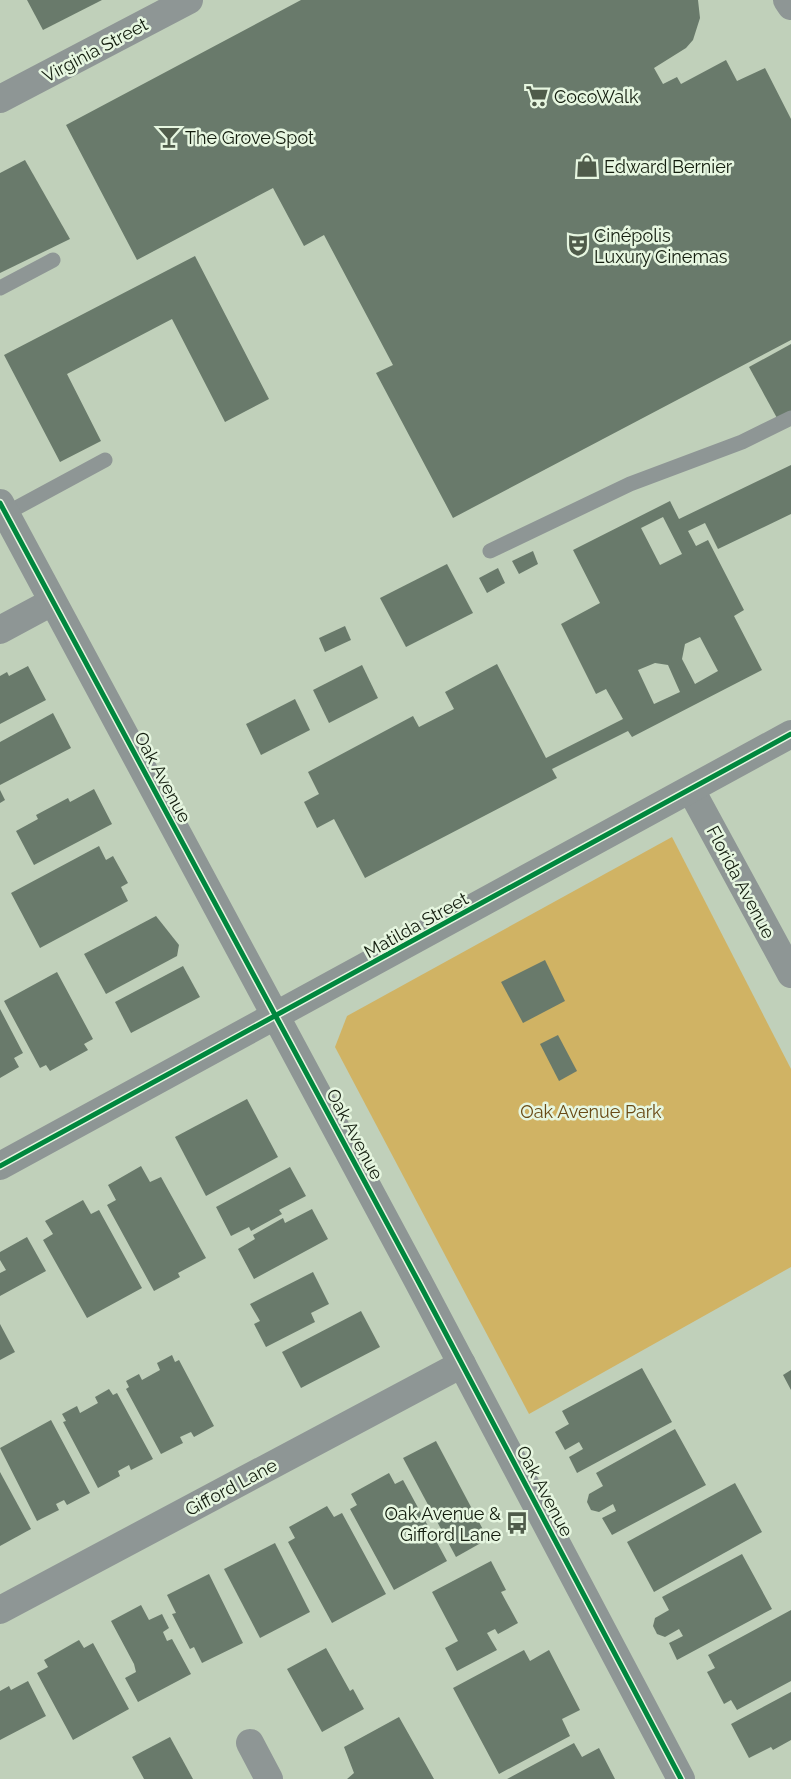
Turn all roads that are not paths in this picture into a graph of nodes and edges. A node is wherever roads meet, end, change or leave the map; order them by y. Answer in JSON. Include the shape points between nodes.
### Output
{"nodes":[{"id":1,"x":189,"y":0,"type":"edge"},
{"id":2,"x":787,"y":0,"type":"edge"},
{"id":3,"x":791,"y":6,"type":"edge"},
{"id":4,"x":0,"y":99,"type":"edge"},
{"id":5,"x":53,"y":260,"type":"dead end"},
{"id":6,"x":0,"y":288,"type":"edge"},
{"id":7,"x":791,"y":418,"type":"edge"},
{"id":8,"x":105,"y":460,"type":"dead end"},
{"id":9,"x":3,"y":509,"type":"edge"},
{"id":10,"x":490,"y":551,"type":"dead end"},
{"id":11,"x":52,"y":602,"type":"junction"},
{"id":12,"x":0,"y":630,"type":"edge"},
{"id":13,"x":791,"y":734,"type":"edge"},
{"id":14,"x":691,"y":790,"type":"junction"},
{"id":15,"x":791,"y":974,"type":"edge"},
{"id":16,"x":276,"y":1017,"type":"junction"},
{"id":17,"x":0,"y":1166,"type":"edge"},
{"id":18,"x":462,"y":1364,"type":"junction"},
{"id":19,"x":0,"y":1610,"type":"edge"},
{"id":20,"x":250,"y":1743,"type":"dead end"},
{"id":21,"x":269,"y":1779,"type":"edge"},
{"id":22,"x":681,"y":1779,"type":"edge"}],
"edges":[{"from":1,"to":4,"type":"street","name":"Virginia Street"},
{"from":2,"to":3,"type":"street"},
{"from":5,"to":6,"type":"lane"},
{"from":7,"to":10,"type":"lane","via":[[742,442],[630,484]]},
{"from":8,"to":9,"type":"lane"},
{"from":9,"to":11,"type":"street","name":"Oak Avenue"},
{"from":11,"to":12,"type":"street"},
{"from":11,"to":16,"type":"street","name":"Oak Avenue"},
{"from":13,"to":14,"type":"street","name":"Matilda Street"},
{"from":14,"to":15,"type":"street","name":"Florida Avenue"},
{"from":14,"to":16,"type":"street","name":"Matilda Street"},
{"from":16,"to":17,"type":"street","name":"Matilda Street"},
{"from":16,"to":18,"type":"street","name":"Oak Avenue"},
{"from":18,"to":19,"type":"street","name":"Gifford Lane"},
{"from":18,"to":22,"type":"street","name":"Oak Avenue"},
{"from":20,"to":21,"type":"street"}]}
